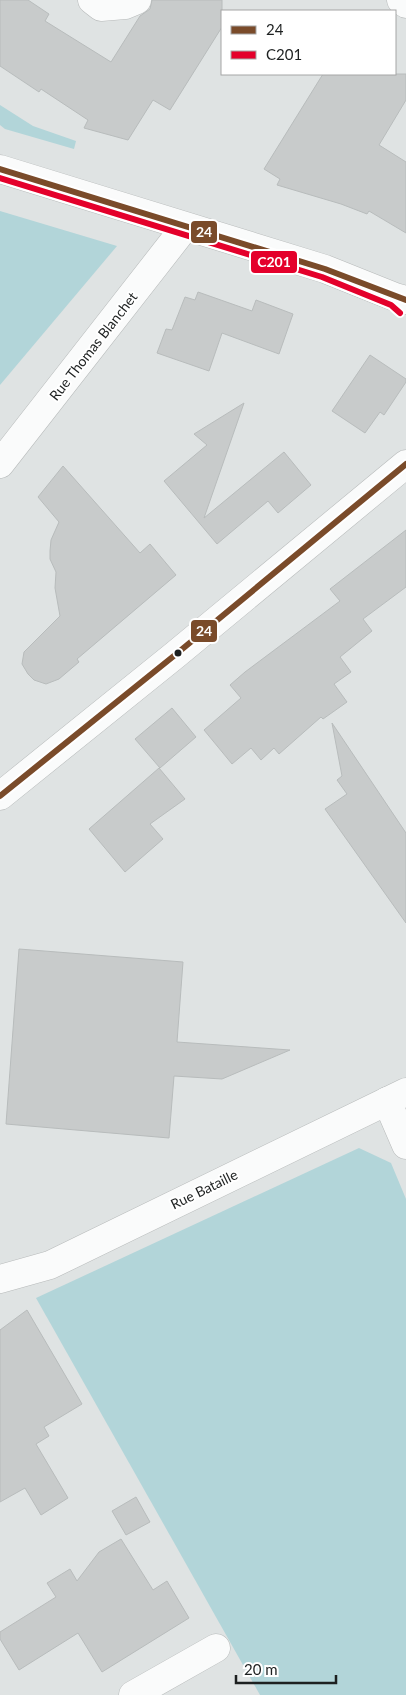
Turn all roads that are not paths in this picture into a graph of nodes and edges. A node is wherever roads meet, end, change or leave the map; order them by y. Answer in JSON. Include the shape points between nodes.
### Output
{"nodes":[{"id":1,"x":92,"y":0,"type":"edge"},
{"id":2,"x":137,"y":0,"type":"edge"},
{"id":3,"x":401,"y":0,"type":"edge"},
{"id":4,"x":406,"y":4,"type":"edge"},
{"id":5,"x":0,"y":169,"type":"edge"},
{"id":6,"x":185,"y":227,"type":"junction"},
{"id":7,"x":402,"y":301,"type":"edge"},
{"id":8,"x":0,"y":464,"type":"edge"},
{"id":9,"x":406,"y":464,"type":"edge"},
{"id":10,"x":0,"y":796,"type":"edge"},
{"id":11,"x":396,"y":1096,"type":"edge"},
{"id":12,"x":406,"y":1146,"type":"edge"},
{"id":13,"x":0,"y":1279,"type":"edge"},
{"id":14,"x":216,"y":1648,"type":"dead end"},
{"id":15,"x":133,"y":1695,"type":"edge"}],
"edges":[{"from":1,"to":2,"type":"street","via":[[101,7],[125,5]]},
{"from":3,"to":4,"type":"street"},
{"from":5,"to":6,"type":"street"},
{"from":6,"to":7,"type":"street","via":[[325,269]]},
{"from":6,"to":8,"type":"street","name":"Rue Thomas Blanchet"},
{"from":9,"to":10,"type":"street"},
{"from":11,"to":12,"type":"street"},
{"from":11,"to":13,"type":"street","name":"Rue Bataille","via":[[50,1265]]},
{"from":14,"to":15,"type":"street"}]}
